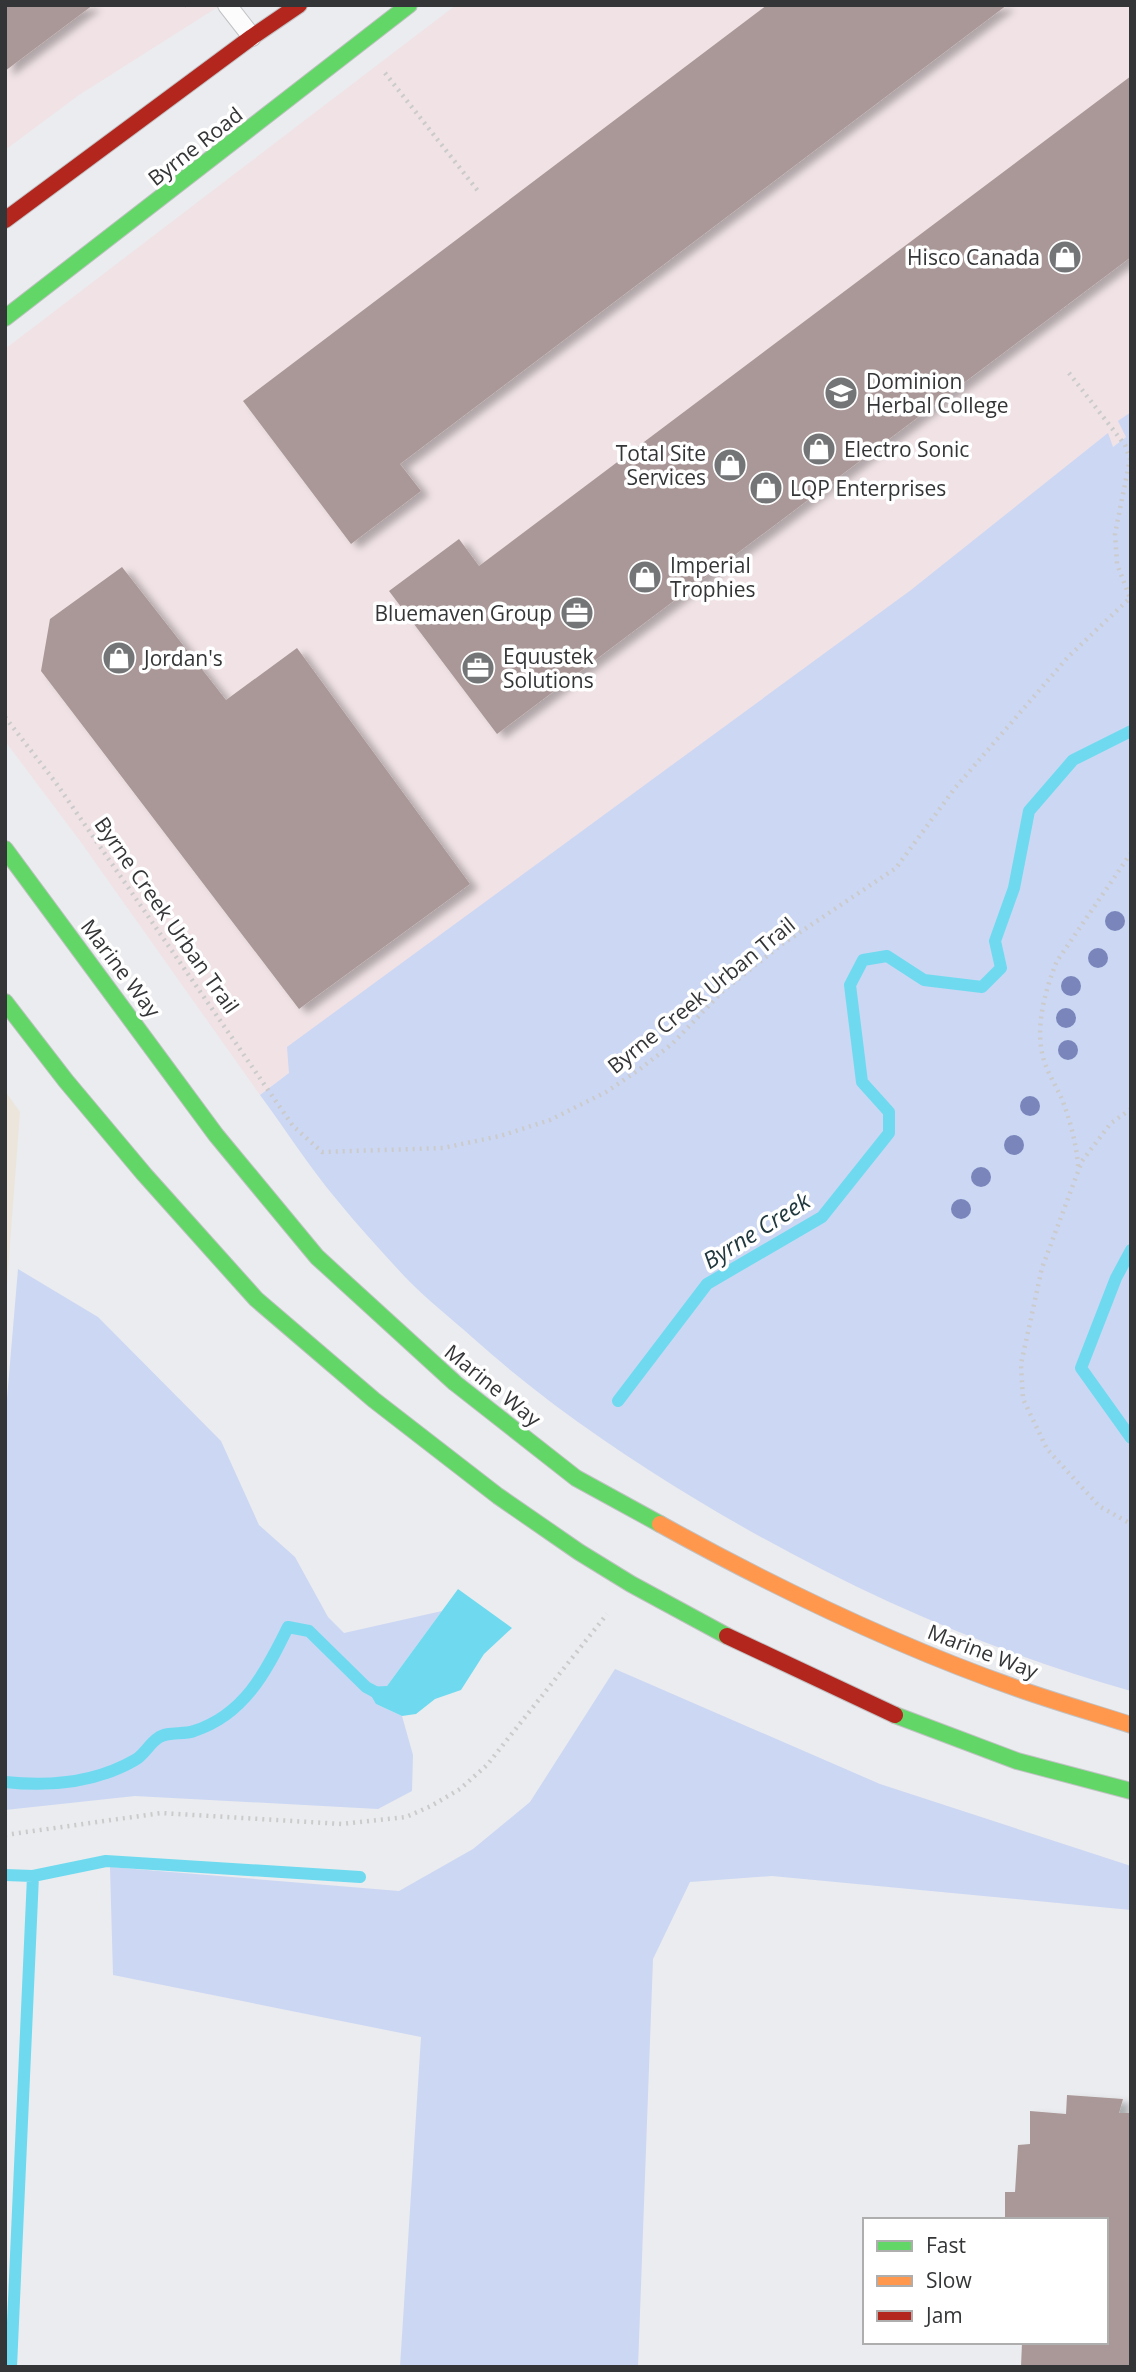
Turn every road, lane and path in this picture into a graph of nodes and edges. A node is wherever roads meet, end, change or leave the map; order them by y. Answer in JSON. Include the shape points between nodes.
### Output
{"nodes":[{"id":1,"x":227,"y":5,"type":"edge"},
{"id":2,"x":299,"y":5,"type":"edge"},
{"id":3,"x":409,"y":5,"type":"edge"},
{"id":4,"x":252,"y":37,"type":"junction"},
{"id":5,"x":382,"y":69,"type":"dead end"},
{"id":6,"x":478,"y":191,"type":"dead end"},
{"id":7,"x":5,"y":220,"type":"edge"},
{"id":8,"x":5,"y":318,"type":"edge"},
{"id":9,"x":1069,"y":373,"type":"dead end"},
{"id":10,"x":1130,"y":598,"type":"edge"},
{"id":11,"x":5,"y":717,"type":"edge"},
{"id":12,"x":5,"y":849,"type":"edge"},
{"id":13,"x":1131,"y":853,"type":"edge"},
{"id":14,"x":5,"y":1002,"type":"edge"},
{"id":15,"x":1131,"y":1109,"type":"edge"},
{"id":16,"x":1079,"y":1169,"type":"junction"},
{"id":17,"x":1131,"y":1524,"type":"edge"},
{"id":18,"x":631,"y":1584,"type":"junction"},
{"id":19,"x":1131,"y":1725,"type":"edge"},
{"id":20,"x":1131,"y":1791,"type":"edge"},
{"id":21,"x":5,"y":1835,"type":"edge"}],
"edges":[{"from":1,"to":4,"type":"lane"},
{"from":2,"to":4,"type":"main road"},
{"from":3,"to":8,"type":"main road","name":"Byrne Road"},
{"from":4,"to":7,"type":"main road"},
{"from":5,"to":6,"type":"path"},
{"from":9,"to":10,"type":"path","via":[[1125,445],[1130,459],[1115,534],[1117,564]]},
{"from":10,"to":11,"type":"path","name":"Byrne Creek Urban Trail","via":[[1068,657],[955,788],[896,868],[780,945],[723,991],[672,1044],[606,1092],[550,1120],[443,1148],[322,1152],[293,1126],[56,783]]},
{"from":12,"to":19,"type":"main road","name":"Marine Way","via":[[216,1135],[317,1257],[466,1392],[576,1478],[743,1570],[891,1638],[1018,1689]]},
{"from":13,"to":16,"type":"path","via":[[1057,961],[1043,1007],[1042,1055],[1062,1097]]},
{"from":14,"to":18,"type":"main road","via":[[118,1143],[256,1299],[374,1400],[498,1496]]},
{"from":15,"to":16,"type":"path","via":[[1111,1123]]},
{"from":16,"to":17,"type":"path","via":[[1042,1268],[1021,1364],[1023,1399],[1046,1449],[1099,1506]]},
{"from":18,"to":20,"type":"main road","via":[[747,1647],[880,1710],[1017,1761]]},
{"from":18,"to":21,"type":"path","via":[[487,1765],[431,1807],[406,1817],[342,1824],[161,1813]]}]}
